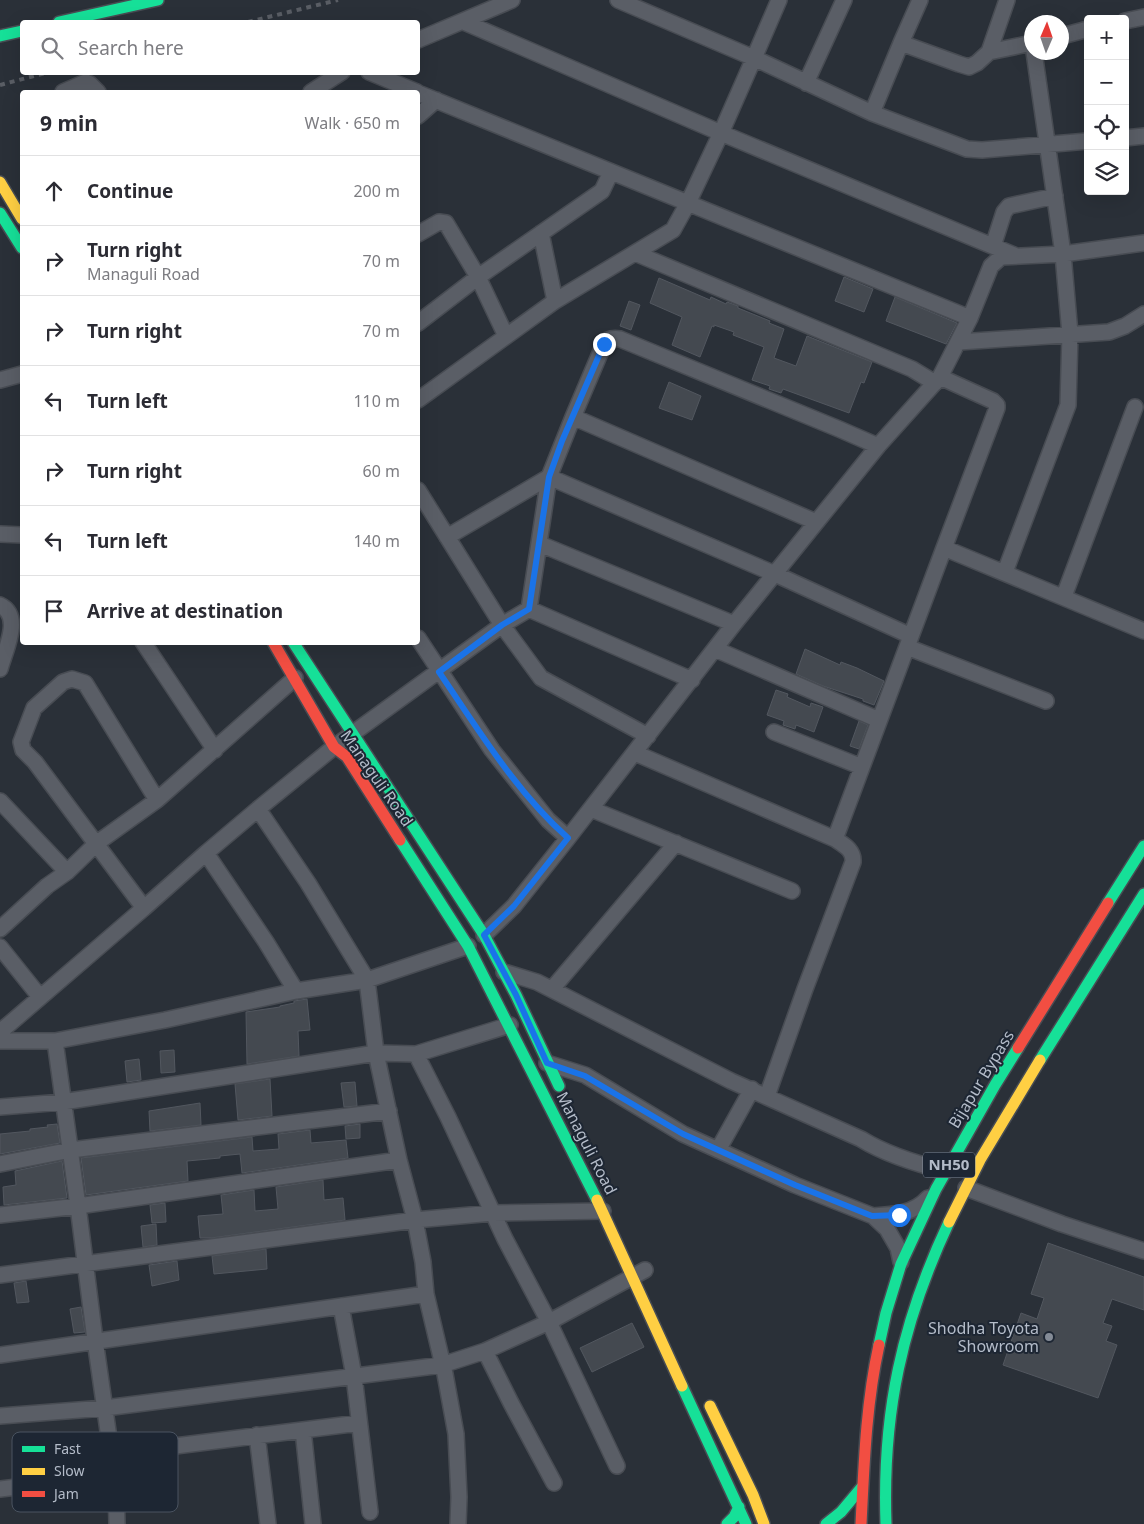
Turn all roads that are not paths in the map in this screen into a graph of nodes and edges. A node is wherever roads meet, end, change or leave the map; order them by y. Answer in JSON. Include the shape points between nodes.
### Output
{"nodes":[{"id":1,"x":158,"y":0,"type":"edge"},
{"id":2,"x":512,"y":0,"type":"edge"},
{"id":3,"x":618,"y":0,"type":"edge"},
{"id":4,"x":778,"y":0,"type":"edge"},
{"id":5,"x":844,"y":0,"type":"edge"},
{"id":6,"x":920,"y":0,"type":"edge"},
{"id":7,"x":1007,"y":0,"type":"edge"},
{"id":8,"x":1144,"y":17,"type":"edge"},
{"id":9,"x":68,"y":20,"type":"edge"},
{"id":10,"x":1129,"y":20,"type":"edge"},
{"id":11,"x":464,"y":22,"type":"junction"},
{"id":12,"x":1084,"y":30,"type":"edge"},
{"id":13,"x":20,"y":31,"type":"edge"},
{"id":14,"x":1069,"y":34,"type":"edge"},
{"id":15,"x":0,"y":36,"type":"edge"},
{"id":16,"x":420,"y":39,"type":"edge"},
{"id":17,"x":901,"y":43,"type":"junction"},
{"id":18,"x":1024,"y":45,"type":"edge"},
{"id":19,"x":989,"y":52,"type":"junction"},
{"id":20,"x":754,"y":58,"type":"junction"},
{"id":21,"x":1035,"y":60,"type":"edge"},
{"id":22,"x":337,"y":75,"type":"edge"},
{"id":23,"x":376,"y":75,"type":"edge"},
{"id":24,"x":806,"y":82,"type":"junction"},
{"id":25,"x":68,"y":90,"type":"edge"},
{"id":26,"x":96,"y":90,"type":"edge"},
{"id":27,"x":314,"y":90,"type":"edge"},
{"id":28,"x":410,"y":90,"type":"edge"},
{"id":29,"x":420,"y":94,"type":"edge"},
{"id":30,"x":436,"y":100,"type":"junction"},
{"id":31,"x":872,"y":112,"type":"junction"},
{"id":32,"x":420,"y":114,"type":"edge"},
{"id":33,"x":721,"y":133,"type":"junction"},
{"id":34,"x":1144,"y":136,"type":"edge"},
{"id":35,"x":1129,"y":138,"type":"edge"},
{"id":36,"x":1084,"y":141,"type":"edge"},
{"id":37,"x":1048,"y":144,"type":"junction"},
{"id":38,"x":611,"y":172,"type":"junction"},
{"id":39,"x":0,"y":182,"type":"edge"},
{"id":40,"x":1055,"y":196,"type":"junction"},
{"id":41,"x":688,"y":203,"type":"junction"},
{"id":42,"x":0,"y":213,"type":"edge"},
{"id":43,"x":20,"y":216,"type":"edge"},
{"id":44,"x":420,"y":233,"type":"edge"},
{"id":45,"x":541,"y":233,"type":"junction"},
{"id":46,"x":1144,"y":243,"type":"edge"},
{"id":47,"x":20,"y":245,"type":"edge"},
{"id":48,"x":993,"y":246,"type":"junction"},
{"id":49,"x":635,"y":253,"type":"junction"},
{"id":50,"x":1063,"y":254,"type":"junction"},
{"id":51,"x":1015,"y":256,"type":"junction"},
{"id":52,"x":478,"y":277,"type":"junction"},
{"id":53,"x":555,"y":301,"type":"junction"},
{"id":54,"x":1144,"y":314,"type":"edge"},
{"id":55,"x":970,"y":318,"type":"junction"},
{"id":56,"x":420,"y":321,"type":"edge"},
{"id":57,"x":1070,"y":334,"type":"junction"},
{"id":58,"x":506,"y":336,"type":"junction"},
{"id":59,"x":958,"y":342,"type":"junction"},
{"id":60,"x":20,"y":375,"type":"edge"},
{"id":61,"x":0,"y":380,"type":"edge"},
{"id":62,"x":937,"y":380,"type":"junction"},
{"id":63,"x":420,"y":399,"type":"edge"},
{"id":64,"x":1135,"y":407,"type":"dead end"},
{"id":65,"x":573,"y":417,"type":"junction"},
{"id":66,"x":878,"y":446,"type":"junction"},
{"id":67,"x":549,"y":477,"type":"junction"},
{"id":68,"x":420,"y":493,"type":"edge"},
{"id":69,"x":816,"y":522,"type":"junction"},
{"id":70,"x":0,"y":534,"type":"edge"},
{"id":71,"x":20,"y":535,"type":"edge"},
{"id":72,"x":447,"y":537,"type":"junction"},
{"id":73,"x":540,"y":544,"type":"junction"},
{"id":74,"x":944,"y":548,"type":"junction"},
{"id":75,"x":1005,"y":572,"type":"junction"},
{"id":76,"x":775,"y":574,"type":"junction"},
{"id":77,"x":1064,"y":596,"type":"junction"},
{"id":78,"x":0,"y":605,"type":"edge"},
{"id":79,"x":529,"y":609,"type":"junction"},
{"id":80,"x":734,"y":624,"type":"junction"},
{"id":81,"x":502,"y":625,"type":"junction"},
{"id":82,"x":1144,"y":631,"type":"edge"},
{"id":83,"x":420,"y":641,"type":"edge"},
{"id":84,"x":909,"y":642,"type":"junction"},
{"id":85,"x":145,"y":645,"type":"edge"},
{"id":86,"x":275,"y":645,"type":"edge"},
{"id":87,"x":295,"y":645,"type":"edge"},
{"id":88,"x":715,"y":649,"type":"junction"},
{"id":89,"x":0,"y":669,"type":"edge"},
{"id":90,"x":439,"y":672,"type":"junction"},
{"id":91,"x":295,"y":678,"type":"junction"},
{"id":92,"x":692,"y":680,"type":"junction"},
{"id":93,"x":1046,"y":701,"type":"dead end"},
{"id":94,"x":879,"y":720,"type":"junction"},
{"id":95,"x":774,"y":732,"type":"dead end"},
{"id":96,"x":352,"y":734,"type":"junction"},
{"id":97,"x":648,"y":736,"type":"junction"},
{"id":98,"x":334,"y":747,"type":"junction"},
{"id":99,"x":215,"y":750,"type":"junction"},
{"id":100,"x":635,"y":753,"type":"junction"},
{"id":101,"x":862,"y":767,"type":"junction"},
{"id":102,"x":157,"y":800,"type":"junction"},
{"id":103,"x":0,"y":801,"type":"edge"},
{"id":104,"x":258,"y":809,"type":"junction"},
{"id":105,"x":591,"y":809,"type":"junction"},
{"id":106,"x":568,"y":838,"type":"junction"},
{"id":107,"x":835,"y":839,"type":"junction"},
{"id":108,"x":96,"y":843,"type":"junction"},
{"id":109,"x":676,"y":844,"type":"junction"},
{"id":110,"x":1144,"y":846,"type":"edge"},
{"id":111,"x":206,"y":853,"type":"junction"},
{"id":112,"x":67,"y":872,"type":"junction"},
{"id":113,"x":792,"y":891,"type":"dead end"},
{"id":114,"x":1144,"y":894,"type":"edge"},
{"id":115,"x":144,"y":908,"type":"junction"},
{"id":116,"x":0,"y":929,"type":"edge"},
{"id":117,"x":484,"y":935,"type":"junction"},
{"id":118,"x":468,"y":946,"type":"junction"},
{"id":119,"x":0,"y":947,"type":"edge"},
{"id":120,"x":504,"y":972,"type":"junction"},
{"id":121,"x":367,"y":980,"type":"junction"},
{"id":122,"x":552,"y":989,"type":"junction"},
{"id":123,"x":296,"y":991,"type":"junction"},
{"id":124,"x":40,"y":997,"type":"junction"},
{"id":125,"x":510,"y":1025,"type":"junction"},
{"id":126,"x":0,"y":1032,"type":"edge"},
{"id":127,"x":0,"y":1041,"type":"edge"},
{"id":128,"x":55,"y":1041,"type":"junction"},
{"id":129,"x":376,"y":1053,"type":"junction"},
{"id":130,"x":416,"y":1054,"type":"junction"},
{"id":131,"x":547,"y":1063,"type":"junction"},
{"id":132,"x":752,"y":1089,"type":"junction"},
{"id":133,"x":564,"y":1096,"type":"dead end"},
{"id":134,"x":767,"y":1096,"type":"junction"},
{"id":135,"x":63,"y":1102,"type":"junction"},
{"id":136,"x":0,"y":1107,"type":"edge"},
{"id":137,"x":389,"y":1111,"type":"junction"},
{"id":138,"x":71,"y":1150,"type":"junction"},
{"id":139,"x":718,"y":1150,"type":"junction"},
{"id":140,"x":398,"y":1160,"type":"junction"},
{"id":141,"x":0,"y":1164,"type":"edge"},
{"id":142,"x":946,"y":1171,"type":"junction"},
{"id":143,"x":966,"y":1188,"type":"junction"},
{"id":144,"x":936,"y":1189,"type":"junction"},
{"id":145,"x":78,"y":1206,"type":"junction"},
{"id":146,"x":603,"y":1212,"type":"junction"},
{"id":147,"x":493,"y":1213,"type":"junction"},
{"id":148,"x":0,"y":1215,"type":"edge"},
{"id":149,"x":872,"y":1216,"type":"junction"},
{"id":150,"x":415,"y":1220,"type":"junction"},
{"id":151,"x":1144,"y":1252,"type":"edge"},
{"id":152,"x":85,"y":1263,"type":"junction"},
{"id":153,"x":901,"y":1264,"type":"junction"},
{"id":154,"x":642,"y":1272,"type":"junction"},
{"id":155,"x":0,"y":1275,"type":"edge"},
{"id":156,"x":426,"y":1294,"type":"junction"},
{"id":157,"x":342,"y":1306,"type":"junction"},
{"id":158,"x":549,"y":1322,"type":"junction"},
{"id":159,"x":95,"y":1340,"type":"junction"},
{"id":160,"x":486,"y":1351,"type":"junction"},
{"id":161,"x":0,"y":1355,"type":"edge"},
{"id":162,"x":442,"y":1364,"type":"junction"},
{"id":163,"x":354,"y":1376,"type":"junction"},
{"id":164,"x":707,"y":1399,"type":"dead end"},
{"id":165,"x":105,"y":1408,"type":"junction"},
{"id":166,"x":0,"y":1416,"type":"edge"},
{"id":167,"x":359,"y":1423,"type":"junction"},
{"id":168,"x":303,"y":1430,"type":"junction"},
{"id":169,"x":108,"y":1432,"type":"edge"},
{"id":170,"x":258,"y":1435,"type":"junction"},
{"id":171,"x":178,"y":1445,"type":"edge"},
{"id":172,"x":617,"y":1466,"type":"dead end"},
{"id":173,"x":554,"y":1483,"type":"dead end"},
{"id":174,"x":862,"y":1487,"type":"junction"},
{"id":175,"x":739,"y":1507,"type":"junction"},
{"id":176,"x":370,"y":1512,"type":"dead end"},
{"id":177,"x":268,"y":1524,"type":"edge"},
{"id":178,"x":313,"y":1524,"type":"edge"},
{"id":179,"x":458,"y":1524,"type":"edge"},
{"id":180,"x":727,"y":1524,"type":"edge"},
{"id":181,"x":746,"y":1524,"type":"edge"},
{"id":182,"x":764,"y":1524,"type":"edge"},
{"id":183,"x":826,"y":1524,"type":"edge"},
{"id":184,"x":861,"y":1524,"type":"edge"},
{"id":185,"x":886,"y":1524,"type":"edge"}],
"edges":[{"from":1,"to":9,"type":"main road"},
{"from":2,"to":11,"type":"street"},
{"from":3,"to":20,"type":"street"},
{"from":4,"to":20,"type":"street"},
{"from":5,"to":24,"type":"street"},
{"from":6,"to":17,"type":"street"},
{"from":7,"to":19,"type":"street"},
{"from":8,"to":10,"type":"street"},
{"from":11,"to":16,"type":"street"},
{"from":11,"to":33,"type":"street"},
{"from":12,"to":14,"type":"street"},
{"from":13,"to":15,"type":"main road"},
{"from":17,"to":19,"type":"street","via":[[969,67]]},
{"from":17,"to":31,"type":"street"},
{"from":18,"to":19,"type":"street"},
{"from":20,"to":24,"type":"street"},
{"from":20,"to":33,"type":"street"},
{"from":21,"to":37,"type":"street"},
{"from":22,"to":27,"type":"street"},
{"from":23,"to":28,"type":"street"},
{"from":24,"to":31,"type":"street"},
{"from":25,"to":26,"type":"street","via":[[86,82]]},
{"from":29,"to":30,"type":"street"},
{"from":30,"to":32,"type":"street"},
{"from":30,"to":38,"type":"street"},
{"from":31,"to":37,"type":"street","via":[[967,149]]},
{"from":33,"to":41,"type":"street"},
{"from":33,"to":48,"type":"street"},
{"from":34,"to":35,"type":"street"},
{"from":36,"to":37,"type":"street"},
{"from":37,"to":40,"type":"street"},
{"from":38,"to":41,"type":"street"},
{"from":38,"to":45,"type":"street","via":[[602,192]]},
{"from":39,"to":43,"type":"main road"},
{"from":40,"to":48,"type":"street","via":[[1009,206]]},
{"from":40,"to":50,"type":"street"},
{"from":41,"to":49,"type":"street","via":[[673,230]]},
{"from":41,"to":55,"type":"street"},
{"from":42,"to":47,"type":"main road"},
{"from":44,"to":52,"type":"street","via":[[438,222],[446,223]]},
{"from":45,"to":52,"type":"street"},
{"from":45,"to":53,"type":"street"},
{"from":46,"to":50,"type":"street"},
{"from":48,"to":51,"type":"street"},
{"from":49,"to":53,"type":"street"},
{"from":49,"to":62,"type":"street"},
{"from":50,"to":51,"type":"street"},
{"from":50,"to":57,"type":"street"},
{"from":51,"to":55,"type":"street","via":[[1000,257],[992,266]]},
{"from":52,"to":56,"type":"street"},
{"from":52,"to":58,"type":"street"},
{"from":53,"to":58,"type":"street"},
{"from":54,"to":57,"type":"street","via":[[1119,330]]},
{"from":55,"to":59,"type":"street"},
{"from":57,"to":59,"type":"street"},
{"from":57,"to":75,"type":"street","via":[[1068,405]]},
{"from":58,"to":63,"type":"street"},
{"from":59,"to":62,"type":"street"},
{"from":60,"to":61,"type":"street"},
{"from":62,"to":66,"type":"street"},
{"from":62,"to":74,"type":"street","via":[[997,405]]},
{"from":64,"to":77,"type":"street"},
{"from":65,"to":66,"type":"street","via":[[604,344],[614,338]]},
{"from":65,"to":67,"type":"street"},
{"from":65,"to":69,"type":"street"},
{"from":66,"to":69,"type":"street"},
{"from":67,"to":72,"type":"street"},
{"from":67,"to":73,"type":"street"},
{"from":67,"to":76,"type":"street"},
{"from":68,"to":72,"type":"street"},
{"from":69,"to":76,"type":"street"},
{"from":70,"to":71,"type":"street"},
{"from":72,"to":81,"type":"street"},
{"from":73,"to":79,"type":"street"},
{"from":73,"to":80,"type":"street"},
{"from":74,"to":75,"type":"street"},
{"from":74,"to":84,"type":"street"},
{"from":75,"to":77,"type":"street"},
{"from":76,"to":80,"type":"street"},
{"from":76,"to":84,"type":"street"},
{"from":77,"to":82,"type":"street"},
{"from":78,"to":89,"type":"street","via":[[10,613],[12,620]]},
{"from":79,"to":81,"type":"street"},
{"from":79,"to":92,"type":"street"},
{"from":80,"to":88,"type":"street"},
{"from":81,"to":90,"type":"street"},
{"from":81,"to":97,"type":"street","via":[[541,678]]},
{"from":83,"to":90,"type":"street"},
{"from":84,"to":93,"type":"street"},
{"from":84,"to":94,"type":"street"},
{"from":85,"to":99,"type":"street"},
{"from":86,"to":91,"type":"main road","name":"Managuli Road"},
{"from":87,"to":96,"type":"main road","name":"Managuli Road"},
{"from":88,"to":92,"type":"street"},
{"from":88,"to":94,"type":"street"},
{"from":90,"to":96,"type":"street"},
{"from":90,"to":106,"type":"street","via":[[492,750],[548,820]]},
{"from":91,"to":98,"type":"main road","name":"Managuli Road"},
{"from":91,"to":99,"type":"street"},
{"from":92,"to":97,"type":"street"},
{"from":94,"to":101,"type":"street"},
{"from":95,"to":101,"type":"street"},
{"from":96,"to":98,"type":"street"},
{"from":96,"to":117,"type":"main road","name":"Managuli Road"},
{"from":97,"to":100,"type":"street"},
{"from":98,"to":104,"type":"street"},
{"from":98,"to":118,"type":"main road","name":"Managuli Road","via":[[347,757]]},
{"from":99,"to":102,"type":"street"},
{"from":100,"to":105,"type":"street"},
{"from":100,"to":107,"type":"street"},
{"from":101,"to":107,"type":"street"},
{"from":102,"to":108,"type":"street"},
{"from":102,"to":108,"type":"street","via":[[85,683],[72,679],[63,682],[34,708],[21,746]]},
{"from":103,"to":112,"type":"street"},
{"from":104,"to":111,"type":"street"},
{"from":104,"to":121,"type":"street"},
{"from":105,"to":106,"type":"street"},
{"from":105,"to":109,"type":"street"},
{"from":106,"to":117,"type":"street","via":[[514,906]]},
{"from":107,"to":134,"type":"street","via":[[850,850],[853,862]]},
{"from":108,"to":112,"type":"street"},
{"from":108,"to":115,"type":"street"},
{"from":109,"to":113,"type":"street"},
{"from":109,"to":122,"type":"street"},
{"from":110,"to":142,"type":"main road","name":"Bijapur Bypass","number":"NH50","via":[[995,1085]]},
{"from":111,"to":115,"type":"street"},
{"from":111,"to":123,"type":"street"},
{"from":112,"to":116,"type":"street"},
{"from":114,"to":143,"type":"main road","number":"NH50","via":[[1053,1039]]},
{"from":115,"to":124,"type":"street"},
{"from":117,"to":120,"type":"main road","name":"Managuli Road"},
{"from":118,"to":121,"type":"street"},
{"from":118,"to":125,"type":"main road","name":"Managuli Road"},
{"from":119,"to":124,"type":"street"},
{"from":120,"to":122,"type":"street"},
{"from":120,"to":131,"type":"main road","name":"Managuli Road"},
{"from":121,"to":123,"type":"street"},
{"from":121,"to":129,"type":"street"},
{"from":122,"to":132,"type":"street"},
{"from":123,"to":128,"type":"street"},
{"from":124,"to":126,"type":"street"},
{"from":125,"to":130,"type":"street"},
{"from":125,"to":146,"type":"main road","name":"Managuli Road"},
{"from":127,"to":128,"type":"street"},
{"from":128,"to":135,"type":"street"},
{"from":129,"to":130,"type":"street"},
{"from":129,"to":135,"type":"street"},
{"from":129,"to":137,"type":"street"},
{"from":130,"to":147,"type":"street"},
{"from":131,"to":133,"type":"main road","name":"Managuli Road"},
{"from":131,"to":139,"type":"street","via":[[585,1076],[683,1134]]},
{"from":132,"to":134,"type":"street"},
{"from":132,"to":139,"type":"street"},
{"from":134,"to":142,"type":"street","via":[[871,1145],[912,1162]]},
{"from":135,"to":136,"type":"street"},
{"from":135,"to":138,"type":"street"},
{"from":137,"to":138,"type":"street"},
{"from":137,"to":140,"type":"street"},
{"from":138,"to":141,"type":"street"},
{"from":138,"to":145,"type":"street"},
{"from":139,"to":149,"type":"street"},
{"from":140,"to":145,"type":"street"},
{"from":140,"to":150,"type":"street"},
{"from":142,"to":144,"type":"main road","name":"Bijapur Bypass","number":"NH50"},
{"from":143,"to":151,"type":"street"},
{"from":143,"to":185,"type":"main road","number":"NH50","via":[[929,1268],[904,1340],[886,1446]]},
{"from":144,"to":149,"type":"street","via":[[924,1203],[899,1215]]},
{"from":144,"to":153,"type":"main road","name":"Bijapur Bypass","number":"NH50"},
{"from":145,"to":148,"type":"street"},
{"from":145,"to":152,"type":"street"},
{"from":146,"to":147,"type":"street"},
{"from":146,"to":154,"type":"main road","name":"Managuli Road"},
{"from":147,"to":150,"type":"street"},
{"from":147,"to":158,"type":"street"},
{"from":149,"to":153,"type":"street","via":[[887,1229],[898,1248]]},
{"from":150,"to":152,"type":"street"},
{"from":150,"to":156,"type":"street"},
{"from":152,"to":155,"type":"street"},
{"from":152,"to":159,"type":"street"},
{"from":153,"to":174,"type":"main road","name":"Bijapur Bypass","number":"NH50","via":[[874,1370]]},
{"from":154,"to":158,"type":"street"},
{"from":154,"to":175,"type":"main road","name":"Managuli Road"},
{"from":156,"to":157,"type":"street"},
{"from":156,"to":162,"type":"street"},
{"from":157,"to":159,"type":"street"},
{"from":157,"to":163,"type":"street"},
{"from":158,"to":160,"type":"street"},
{"from":158,"to":172,"type":"street"},
{"from":159,"to":161,"type":"street"},
{"from":159,"to":165,"type":"street"},
{"from":160,"to":162,"type":"street"},
{"from":160,"to":173,"type":"street"},
{"from":162,"to":163,"type":"street"},
{"from":162,"to":179,"type":"street","via":[[456,1434]]},
{"from":163,"to":165,"type":"street"},
{"from":163,"to":167,"type":"street"},
{"from":164,"to":182,"type":"main road"},
{"from":165,"to":166,"type":"street"},
{"from":165,"to":169,"type":"street"},
{"from":167,"to":168,"type":"street"},
{"from":167,"to":176,"type":"street"},
{"from":168,"to":170,"type":"street"},
{"from":168,"to":178,"type":"street"},
{"from":170,"to":171,"type":"street"},
{"from":170,"to":177,"type":"street"},
{"from":174,"to":183,"type":"main road","via":[[835,1519]]},
{"from":174,"to":184,"type":"main road","name":"Bijapur Bypass","number":"NH50"},
{"from":175,"to":180,"type":"main road"},
{"from":175,"to":181,"type":"main road","name":"Managuli Road"}]}
